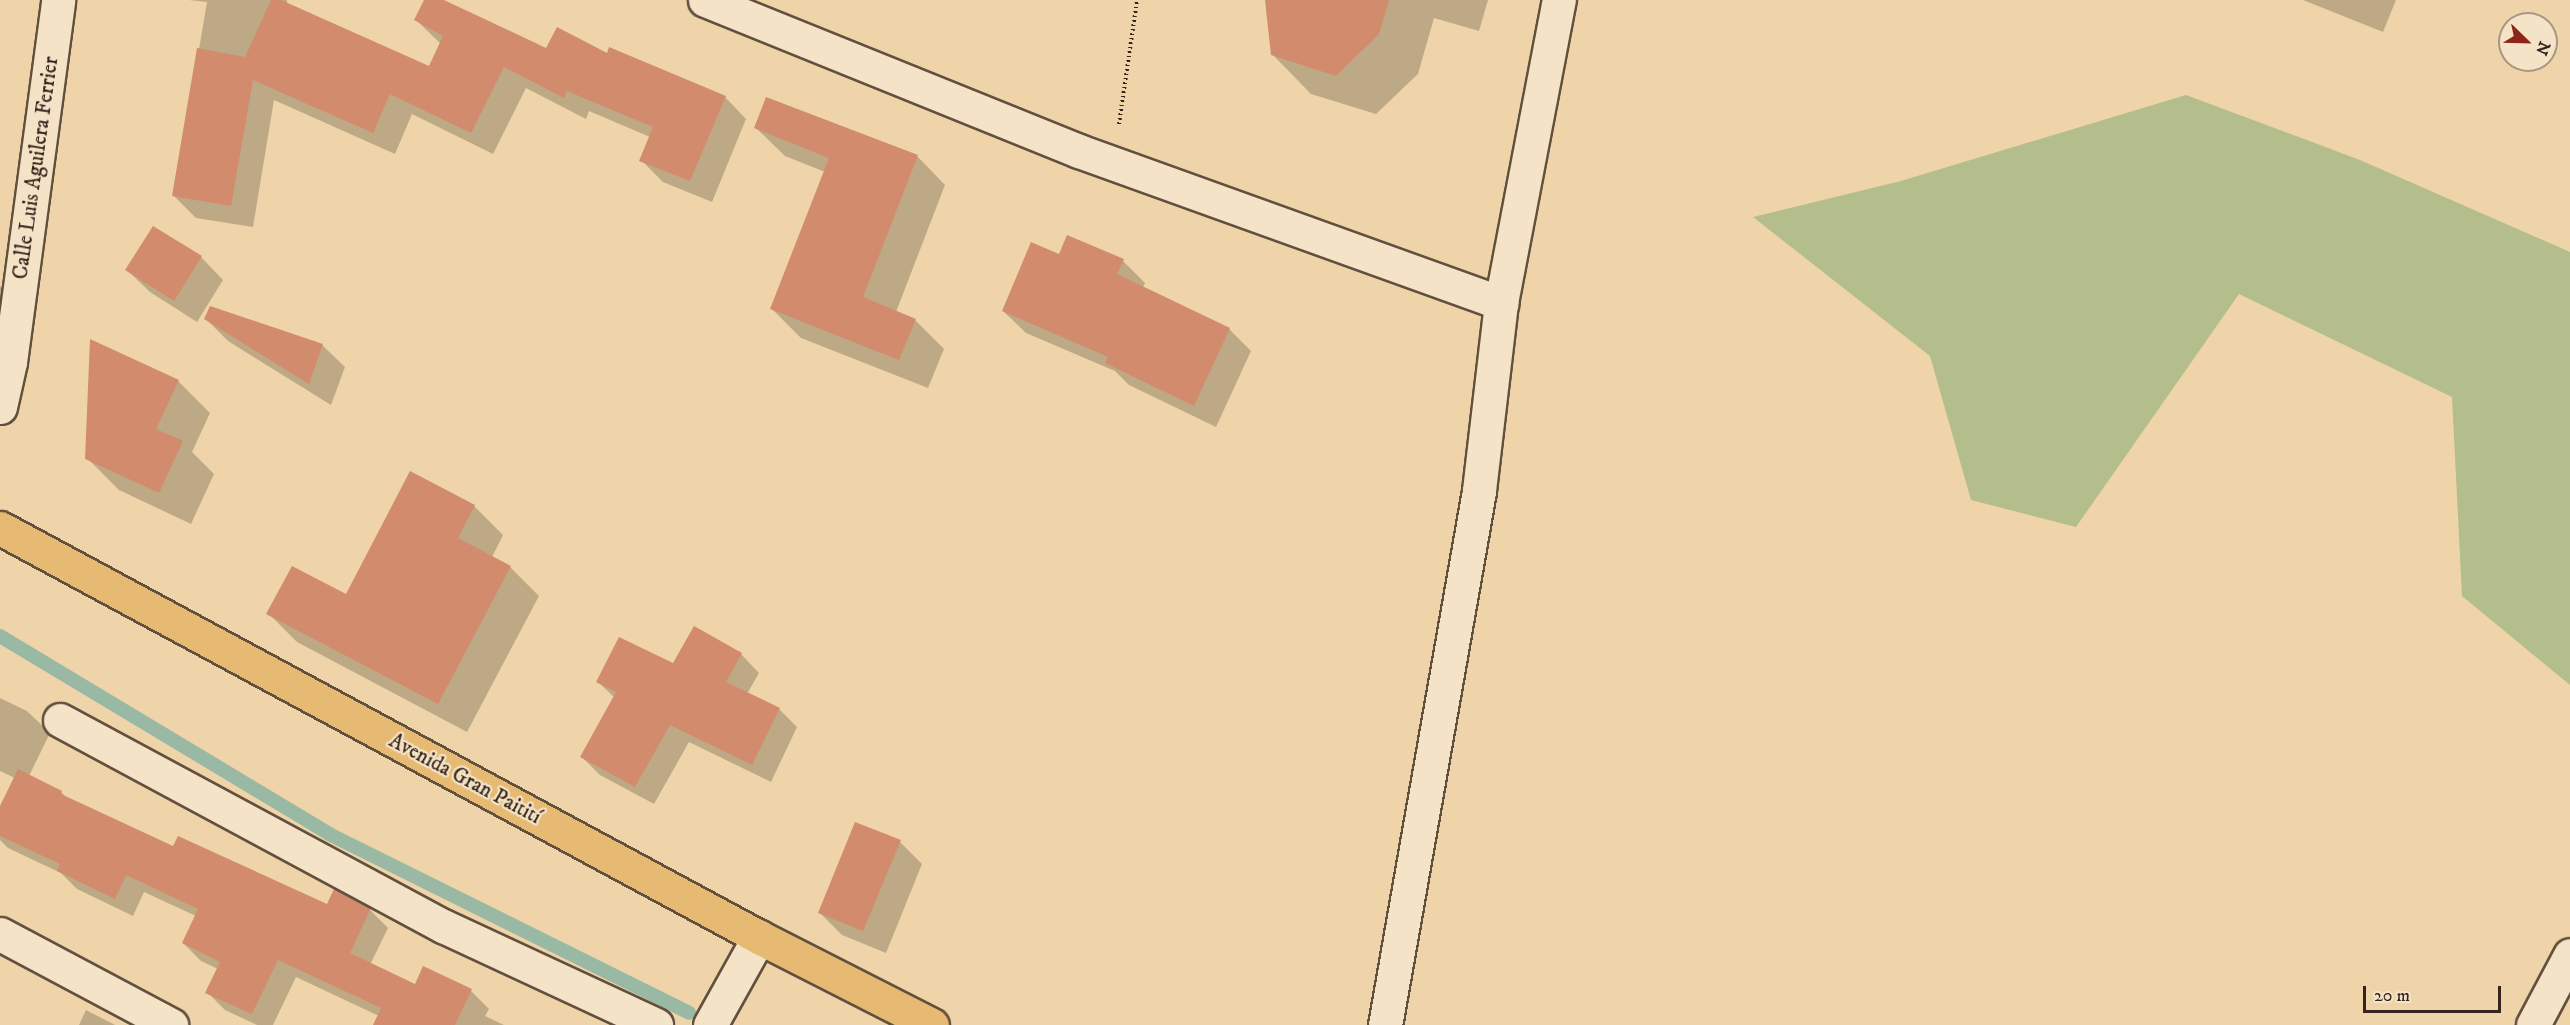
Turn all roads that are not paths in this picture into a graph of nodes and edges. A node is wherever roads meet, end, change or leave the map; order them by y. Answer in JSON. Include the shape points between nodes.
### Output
{"nodes":[{"id":1,"x":58,"y":0,"type":"edge"},
{"id":2,"x":705,"y":0,"type":"edge"},
{"id":3,"x":1559,"y":0,"type":"edge"},
{"id":4,"x":1501,"y":303,"type":"junction"},
{"id":5,"x":0,"y":407,"type":"edge"},
{"id":6,"x":0,"y":528,"type":"edge"},
{"id":7,"x":60,"y":720,"type":"dead end"},
{"id":8,"x":0,"y":934,"type":"edge"},
{"id":9,"x":759,"y":937,"type":"junction"},
{"id":10,"x":2570,"y":956,"type":"edge"},
{"id":11,"x":171,"y":1025,"type":"edge"},
{"id":12,"x":656,"y":1025,"type":"edge"},
{"id":13,"x":710,"y":1025,"type":"edge"},
{"id":14,"x":933,"y":1025,"type":"edge"},
{"id":15,"x":1385,"y":1025,"type":"edge"},
{"id":16,"x":2533,"y":1025,"type":"edge"}],
"edges":[{"from":1,"to":5,"type":"street","name":"Calle Luis Aguilera Ferrier","via":[[10,362]]},
{"from":2,"to":4,"type":"street","via":[[1113,163]]},
{"from":3,"to":4,"type":"street"},
{"from":4,"to":15,"type":"street","via":[[1479,490]]},
{"from":6,"to":9,"type":"main road","name":"Avenida Gran Paitití"},
{"from":7,"to":12,"type":"street","via":[[443,926]]},
{"from":8,"to":11,"type":"street"},
{"from":9,"to":13,"type":"street"},
{"from":9,"to":14,"type":"main road","name":"Avenida Gran Paitití"},
{"from":10,"to":16,"type":"street"}]}
